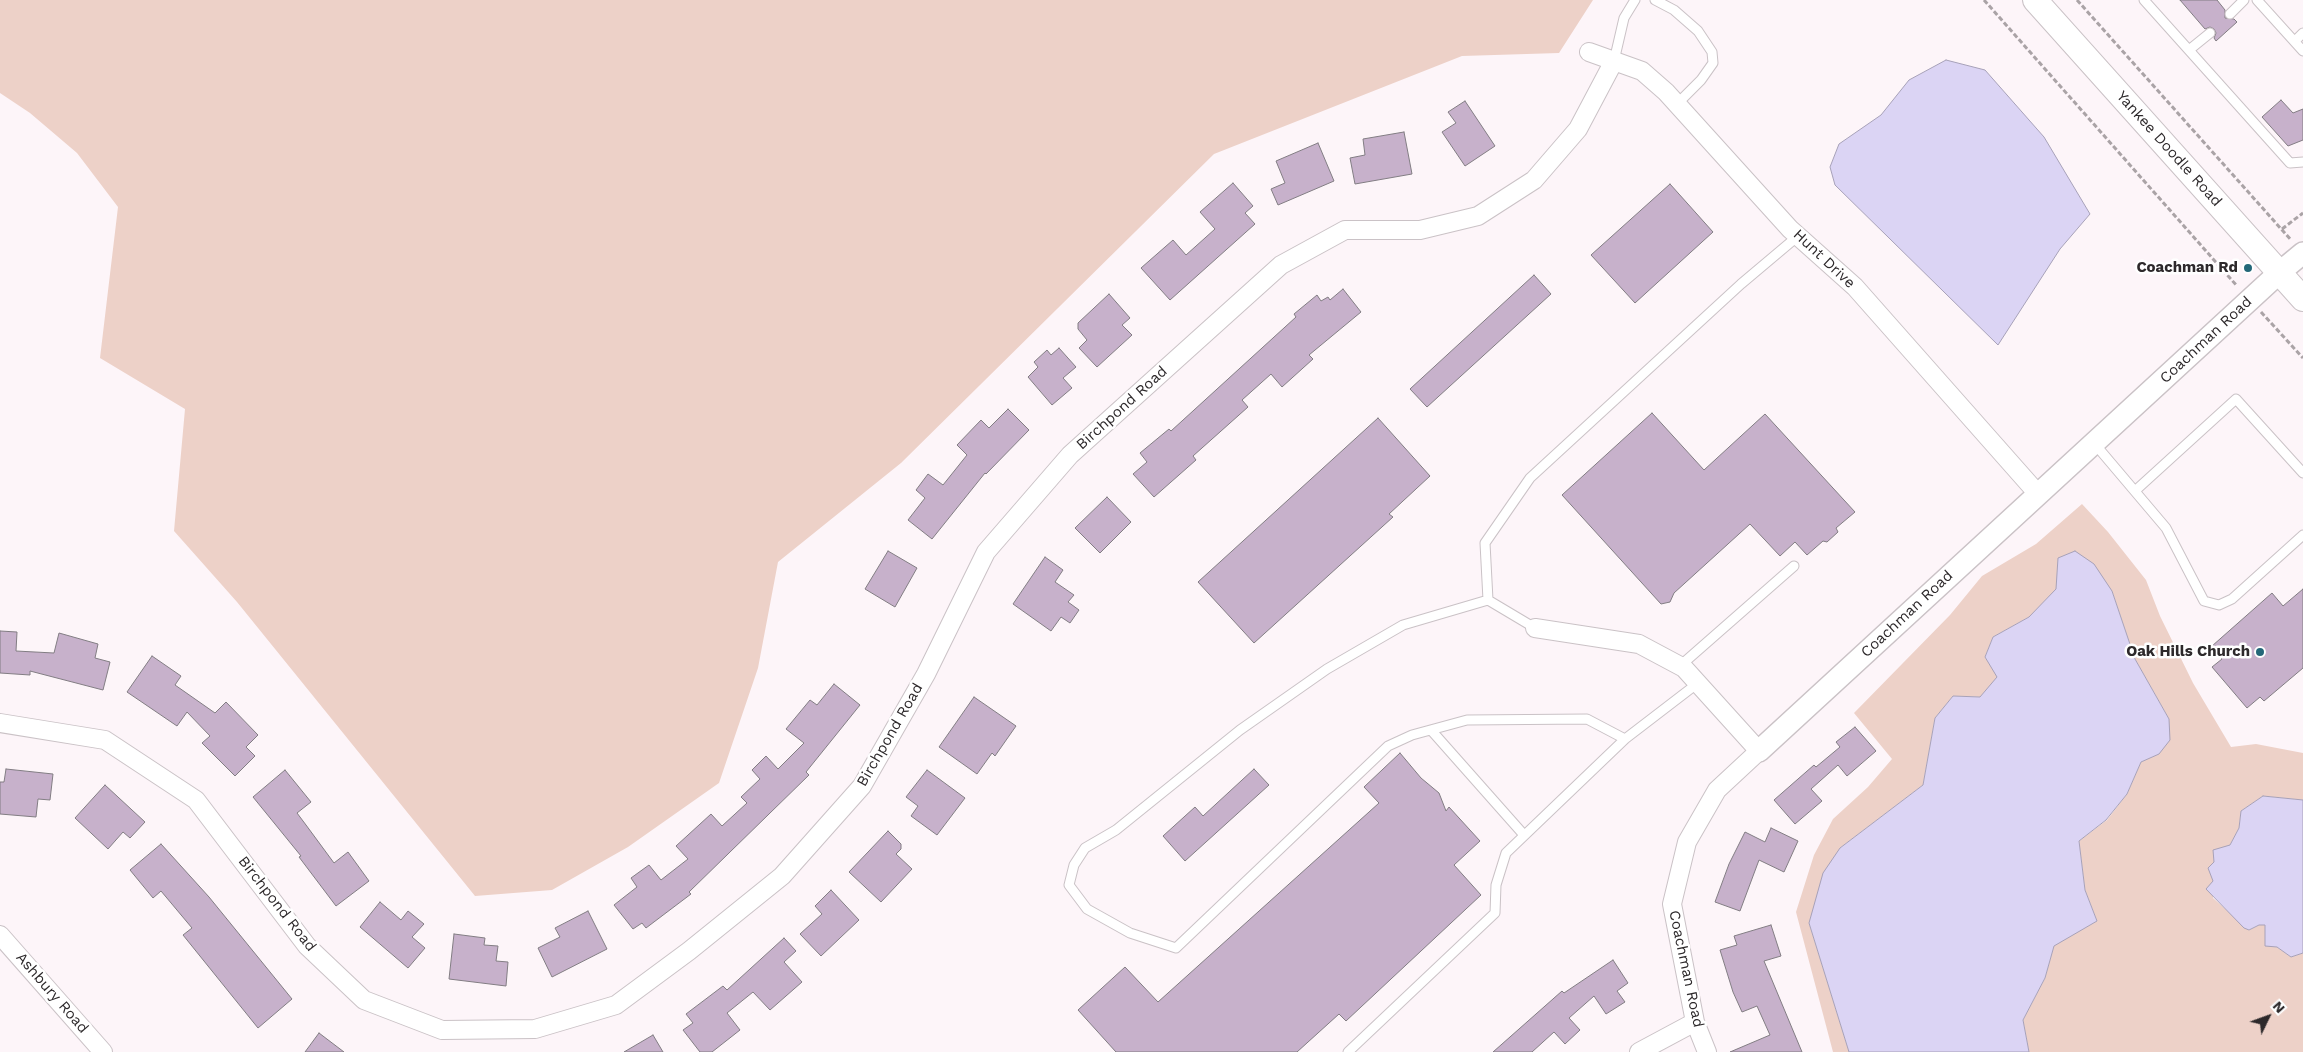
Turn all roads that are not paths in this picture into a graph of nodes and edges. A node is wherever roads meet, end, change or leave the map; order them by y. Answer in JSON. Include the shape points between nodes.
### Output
{"nodes":[{"id":1,"x":1635,"y":0,"type":"edge"},
{"id":2,"x":1655,"y":0,"type":"edge"},
{"id":3,"x":2035,"y":0,"type":"edge"},
{"id":4,"x":2144,"y":0,"type":"edge"},
{"id":5,"x":2244,"y":0,"type":"edge"},
{"id":6,"x":2257,"y":0,"type":"edge"},
{"id":7,"x":2230,"y":14,"type":"dead end"},
{"id":8,"x":2210,"y":33,"type":"dead end"},
{"id":9,"x":2303,"y":33,"type":"edge"},
{"id":10,"x":2294,"y":41,"type":"junction"},
{"id":11,"x":2189,"y":50,"type":"junction"},
{"id":12,"x":2303,"y":51,"type":"edge"},
{"id":13,"x":1589,"y":52,"type":"dead end"},
{"id":14,"x":1614,"y":61,"type":"junction"},
{"id":15,"x":1677,"y":104,"type":"junction"},
{"id":16,"x":2303,"y":162,"type":"edge"},
{"id":17,"x":1798,"y":236,"type":"junction"},
{"id":18,"x":2303,"y":253,"type":"edge"},
{"id":19,"x":2280,"y":272,"type":"junction"},
{"id":20,"x":2303,"y":298,"type":"edge"},
{"id":21,"x":2094,"y":443,"type":"junction"},
{"id":22,"x":2303,"y":473,"type":"edge"},
{"id":23,"x":2136,"y":490,"type":"junction"},
{"id":24,"x":2038,"y":494,"type":"junction"},
{"id":25,"x":2303,"y":535,"type":"edge"},
{"id":26,"x":1794,"y":566,"type":"dead end"},
{"id":27,"x":1488,"y":600,"type":"junction"},
{"id":28,"x":1535,"y":628,"type":"joint"},
{"id":29,"x":1680,"y":666,"type":"junction"},
{"id":30,"x":1698,"y":683,"type":"junction"},
{"id":31,"x":0,"y":723,"type":"edge"},
{"id":32,"x":1431,"y":730,"type":"junction"},
{"id":33,"x":1625,"y":738,"type":"junction"},
{"id":34,"x":1759,"y":751,"type":"junction"},
{"id":35,"x":1524,"y":835,"type":"junction"},
{"id":36,"x":0,"y":935,"type":"edge"},
{"id":37,"x":1694,"y":1022,"type":"junction"},
{"id":38,"x":103,"y":1052,"type":"edge"},
{"id":39,"x":1348,"y":1052,"type":"edge"},
{"id":40,"x":1639,"y":1052,"type":"edge"},
{"id":41,"x":1706,"y":1052,"type":"edge"}],
"edges":[{"from":1,"to":14,"type":"lane","via":[[1624,18]]},
{"from":2,"to":15,"type":"lane","via":[[1674,10],[1692,26],[1712,52],[1713,63],[1702,80]]},
{"from":3,"to":19,"type":"main road","name":"Yankee Doodle Road"},
{"from":4,"to":11,"type":"lane"},
{"from":5,"to":7,"type":"lane"},
{"from":6,"to":10,"type":"lane"},
{"from":8,"to":11,"type":"lane"},
{"from":9,"to":10,"type":"lane"},
{"from":10,"to":12,"type":"lane"},
{"from":11,"to":16,"type":"lane","via":[[2290,163]]},
{"from":13,"to":14,"type":"street","name":"Hunt Drive"},
{"from":14,"to":15,"type":"street","name":"Hunt Drive","via":[[1642,71]]},
{"from":14,"to":31,"type":"street","name":"Birchpond Road","via":[[1578,129],[1534,180],[1478,216],[1420,230],[1344,230],[1281,265],[1070,455],[986,552],[926,674],[862,786],[782,876],[689,952],[616,1005],[535,1030],[442,1030],[364,1000],[307,946],[196,800],[105,740]]},
{"from":15,"to":17,"type":"street","name":"Hunt Drive"},
{"from":17,"to":24,"type":"street","name":"Hunt Drive","via":[[1855,287]]},
{"from":17,"to":27,"type":"lane","via":[[1741,284],[1530,478],[1485,543]]},
{"from":18,"to":19,"type":"street","name":"Coachman Road"},
{"from":19,"to":20,"type":"main road","name":"Yankee Doodle Road"},
{"from":19,"to":21,"type":"street","name":"Coachman Road"},
{"from":21,"to":23,"type":"lane"},
{"from":21,"to":24,"type":"street","name":"Coachman Road"},
{"from":22,"to":23,"type":"lane","via":[[2236,399]]},
{"from":23,"to":25,"type":"lane","via":[[2166,528],[2204,601],[2219,605],[2232,599]]},
{"from":24,"to":34,"type":"street","name":"Coachman Road"},
{"from":26,"to":29,"type":"lane"},
{"from":27,"to":28,"type":"lane"},
{"from":27,"to":32,"type":"lane","via":[[1403,625],[1327,669],[1240,730],[1116,830],[1085,848],[1074,865],[1069,885],[1087,909],[1130,933],[1176,948],[1388,746]]},
{"from":28,"to":29,"type":"street","via":[[1639,644]]},
{"from":29,"to":30,"type":"street"},
{"from":30,"to":33,"type":"lane"},
{"from":30,"to":34,"type":"street"},
{"from":32,"to":33,"type":"lane","via":[[1467,720],[1587,719]]},
{"from":32,"to":35,"type":"lane"},
{"from":33,"to":35,"type":"lane"},
{"from":34,"to":37,"type":"street","name":"Coachman Road","via":[[1717,790],[1684,851],[1672,904]]},
{"from":35,"to":39,"type":"lane","via":[[1506,853],[1496,885],[1495,914]]},
{"from":36,"to":38,"type":"street","name":"Ashbury Road"},
{"from":37,"to":40,"type":"street"},
{"from":37,"to":41,"type":"street","name":"Coachman Road"}]}
